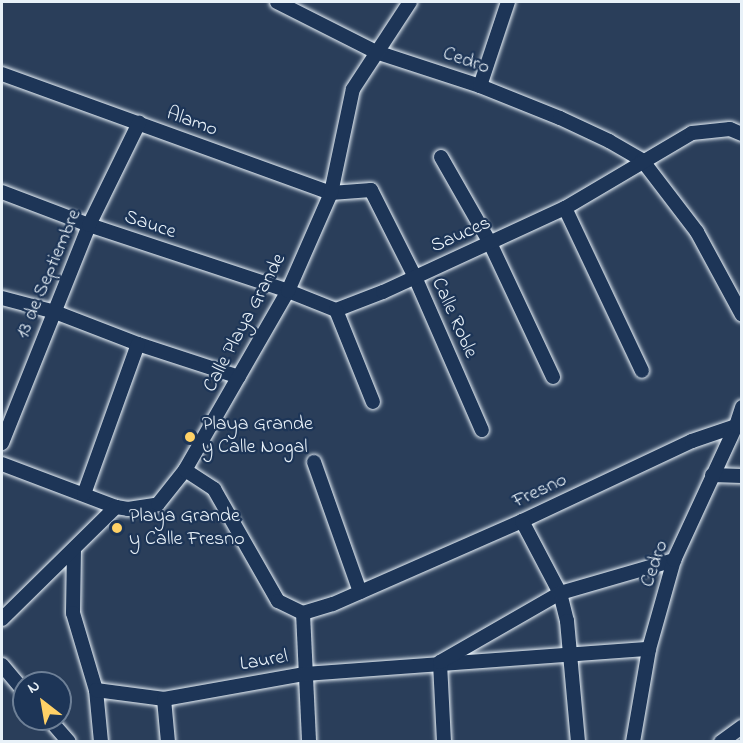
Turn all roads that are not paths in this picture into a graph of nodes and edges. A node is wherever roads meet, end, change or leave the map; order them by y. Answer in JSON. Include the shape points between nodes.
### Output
{"nodes":[{"id":1,"x":277,"y":2,"type":"edge"},
{"id":2,"x":410,"y":2,"type":"edge"},
{"id":3,"x":508,"y":2,"type":"edge"},
{"id":4,"x":376,"y":52,"type":"junction"},
{"id":5,"x":2,"y":74,"type":"edge"},
{"id":6,"x":480,"y":86,"type":"junction"},
{"id":7,"x":139,"y":123,"type":"junction"},
{"id":8,"x":741,"y":134,"type":"edge"},
{"id":9,"x":441,"y":158,"type":"dead end"},
{"id":10,"x":642,"y":160,"type":"junction"},
{"id":11,"x":371,"y":190,"type":"joint"},
{"id":12,"x":2,"y":192,"type":"edge"},
{"id":13,"x":330,"y":193,"type":"junction"},
{"id":14,"x":565,"y":208,"type":"junction"},
{"id":15,"x":89,"y":225,"type":"junction"},
{"id":16,"x":490,"y":243,"type":"junction"},
{"id":17,"x":415,"y":277,"type":"junction"},
{"id":18,"x":288,"y":291,"type":"junction"},
{"id":19,"x":2,"y":298,"type":"edge"},
{"id":20,"x":336,"y":310,"type":"junction"},
{"id":21,"x":55,"y":312,"type":"junction"},
{"id":22,"x":741,"y":315,"type":"edge"},
{"id":23,"x":138,"y":344,"type":"junction"},
{"id":24,"x":642,"y":371,"type":"dead end"},
{"id":25,"x":239,"y":377,"type":"junction"},
{"id":26,"x":553,"y":377,"type":"dead end"},
{"id":27,"x":373,"y":402,"type":"dead end"},
{"id":28,"x":741,"y":407,"type":"edge"},
{"id":29,"x":7,"y":415,"type":"edge"},
{"id":30,"x":736,"y":426,"type":"junction"},
{"id":31,"x":482,"y":430,"type":"dead end"},
{"id":32,"x":2,"y":443,"type":"edge"},
{"id":33,"x":314,"y":462,"type":"dead end"},
{"id":34,"x":2,"y":464,"type":"edge"},
{"id":35,"x":185,"y":470,"type":"junction"},
{"id":36,"x":712,"y":475,"type":"junction"},
{"id":37,"x":741,"y":476,"type":"edge"},
{"id":38,"x":84,"y":494,"type":"junction"},
{"id":39,"x":116,"y":507,"type":"junction"},
{"id":40,"x":522,"y":521,"type":"junction"},
{"id":41,"x":74,"y":549,"type":"junction"},
{"id":42,"x":674,"y":560,"type":"junction"},
{"id":43,"x":360,"y":592,"type":"junction"},
{"id":44,"x":560,"y":593,"type":"junction"},
{"id":45,"x":303,"y":613,"type":"junction"},
{"id":46,"x":2,"y":619,"type":"edge"},
{"id":47,"x":649,"y":649,"type":"junction"},
{"id":48,"x":570,"y":654,"type":"junction"},
{"id":49,"x":440,"y":662,"type":"junction"},
{"id":50,"x":2,"y":665,"type":"edge"},
{"id":51,"x":305,"y":674,"type":"junction"},
{"id":52,"x":12,"y":677,"type":"edge"},
{"id":53,"x":96,"y":690,"type":"junction"},
{"id":54,"x":165,"y":699,"type":"junction"},
{"id":55,"x":101,"y":741,"type":"edge"},
{"id":56,"x":168,"y":741,"type":"edge"},
{"id":57,"x":309,"y":741,"type":"edge"},
{"id":58,"x":444,"y":741,"type":"edge"},
{"id":59,"x":578,"y":741,"type":"edge"},
{"id":60,"x":633,"y":741,"type":"edge"}],
"edges":[{"from":1,"to":4,"type":"street","name":"Cedro"},
{"from":2,"to":4,"type":"street","name":"Calle Playa Grande"},
{"from":3,"to":6,"type":"street"},
{"from":4,"to":6,"type":"street","name":"Cedro"},
{"from":4,"to":13,"type":"street","name":"Calle Playa Grande","via":[[353,89]]},
{"from":5,"to":7,"type":"street","name":"Alamo"},
{"from":6,"to":10,"type":"street","name":"Cedro","via":[[561,118]]},
{"from":7,"to":13,"type":"street","name":"Alamo"},
{"from":7,"to":15,"type":"street","name":"13 de Septiembre"},
{"from":8,"to":10,"type":"street","via":[[730,129],[692,133]]},
{"from":9,"to":16,"type":"street"},
{"from":10,"to":14,"type":"street","name":"Sauces"},
{"from":10,"to":22,"type":"street","name":"Cedro","via":[[697,232]]},
{"from":11,"to":13,"type":"street","name":"Alamo"},
{"from":11,"to":17,"type":"street","name":"Calle Roble"},
{"from":12,"to":15,"type":"street","name":"Sauce"},
{"from":13,"to":18,"type":"street","name":"Calle Playa Grande"},
{"from":14,"to":16,"type":"street","name":"Sauces"},
{"from":14,"to":24,"type":"street"},
{"from":15,"to":18,"type":"street","name":"Sauce"},
{"from":15,"to":21,"type":"street","name":"13 de Septiembre"},
{"from":16,"to":17,"type":"street","name":"Sauces"},
{"from":16,"to":26,"type":"street"},
{"from":17,"to":20,"type":"street","name":"Sauces"},
{"from":17,"to":31,"type":"street","name":"Calle Roble"},
{"from":18,"to":20,"type":"street"},
{"from":18,"to":25,"type":"street","name":"Calle Playa Grande"},
{"from":19,"to":21,"type":"street"},
{"from":20,"to":27,"type":"street"},
{"from":21,"to":23,"type":"street"},
{"from":21,"to":29,"type":"street","name":"13 de Septiembre"},
{"from":23,"to":25,"type":"street"},
{"from":23,"to":38,"type":"street"},
{"from":25,"to":35,"type":"street","name":"Calle Playa Grande"},
{"from":28,"to":30,"type":"street","name":"Cedro"},
{"from":29,"to":32,"type":"street","name":"13 de Septiembre"},
{"from":30,"to":36,"type":"street","name":"Cedro"},
{"from":30,"to":40,"type":"street","name":"Fresno","via":[[692,441]]},
{"from":33,"to":43,"type":"street"},
{"from":34,"to":38,"type":"street","name":"Calle Playa Grande"},
{"from":35,"to":39,"type":"street","name":"Calle Playa Grande","via":[[158,504]]},
{"from":35,"to":45,"type":"street","via":[[214,489],[278,601]]},
{"from":36,"to":37,"type":"street"},
{"from":36,"to":42,"type":"street","name":"Cedro"},
{"from":38,"to":39,"type":"street","name":"Calle Playa Grande"},
{"from":39,"to":41,"type":"street"},
{"from":40,"to":43,"type":"street","name":"Fresno"},
{"from":40,"to":44,"type":"street"},
{"from":41,"to":46,"type":"street"},
{"from":41,"to":53,"type":"street","via":[[73,613]]},
{"from":42,"to":44,"type":"street","name":"Laurel"},
{"from":42,"to":47,"type":"street","name":"Cedro"},
{"from":43,"to":45,"type":"street","name":"Fresno"},
{"from":44,"to":48,"type":"street"},
{"from":44,"to":49,"type":"street","name":"Laurel"},
{"from":45,"to":51,"type":"street"},
{"from":47,"to":48,"type":"street","name":"Laurel"},
{"from":47,"to":60,"type":"street","name":"Cedro"},
{"from":48,"to":49,"type":"street","name":"Laurel"},
{"from":48,"to":59,"type":"street"},
{"from":49,"to":51,"type":"street","name":"Laurel"},
{"from":49,"to":58,"type":"street"},
{"from":50,"to":52,"type":"street"},
{"from":51,"to":54,"type":"street","name":"Laurel"},
{"from":51,"to":57,"type":"street"},
{"from":53,"to":54,"type":"street","name":"Laurel"},
{"from":53,"to":55,"type":"street"},
{"from":54,"to":56,"type":"street"}]}
